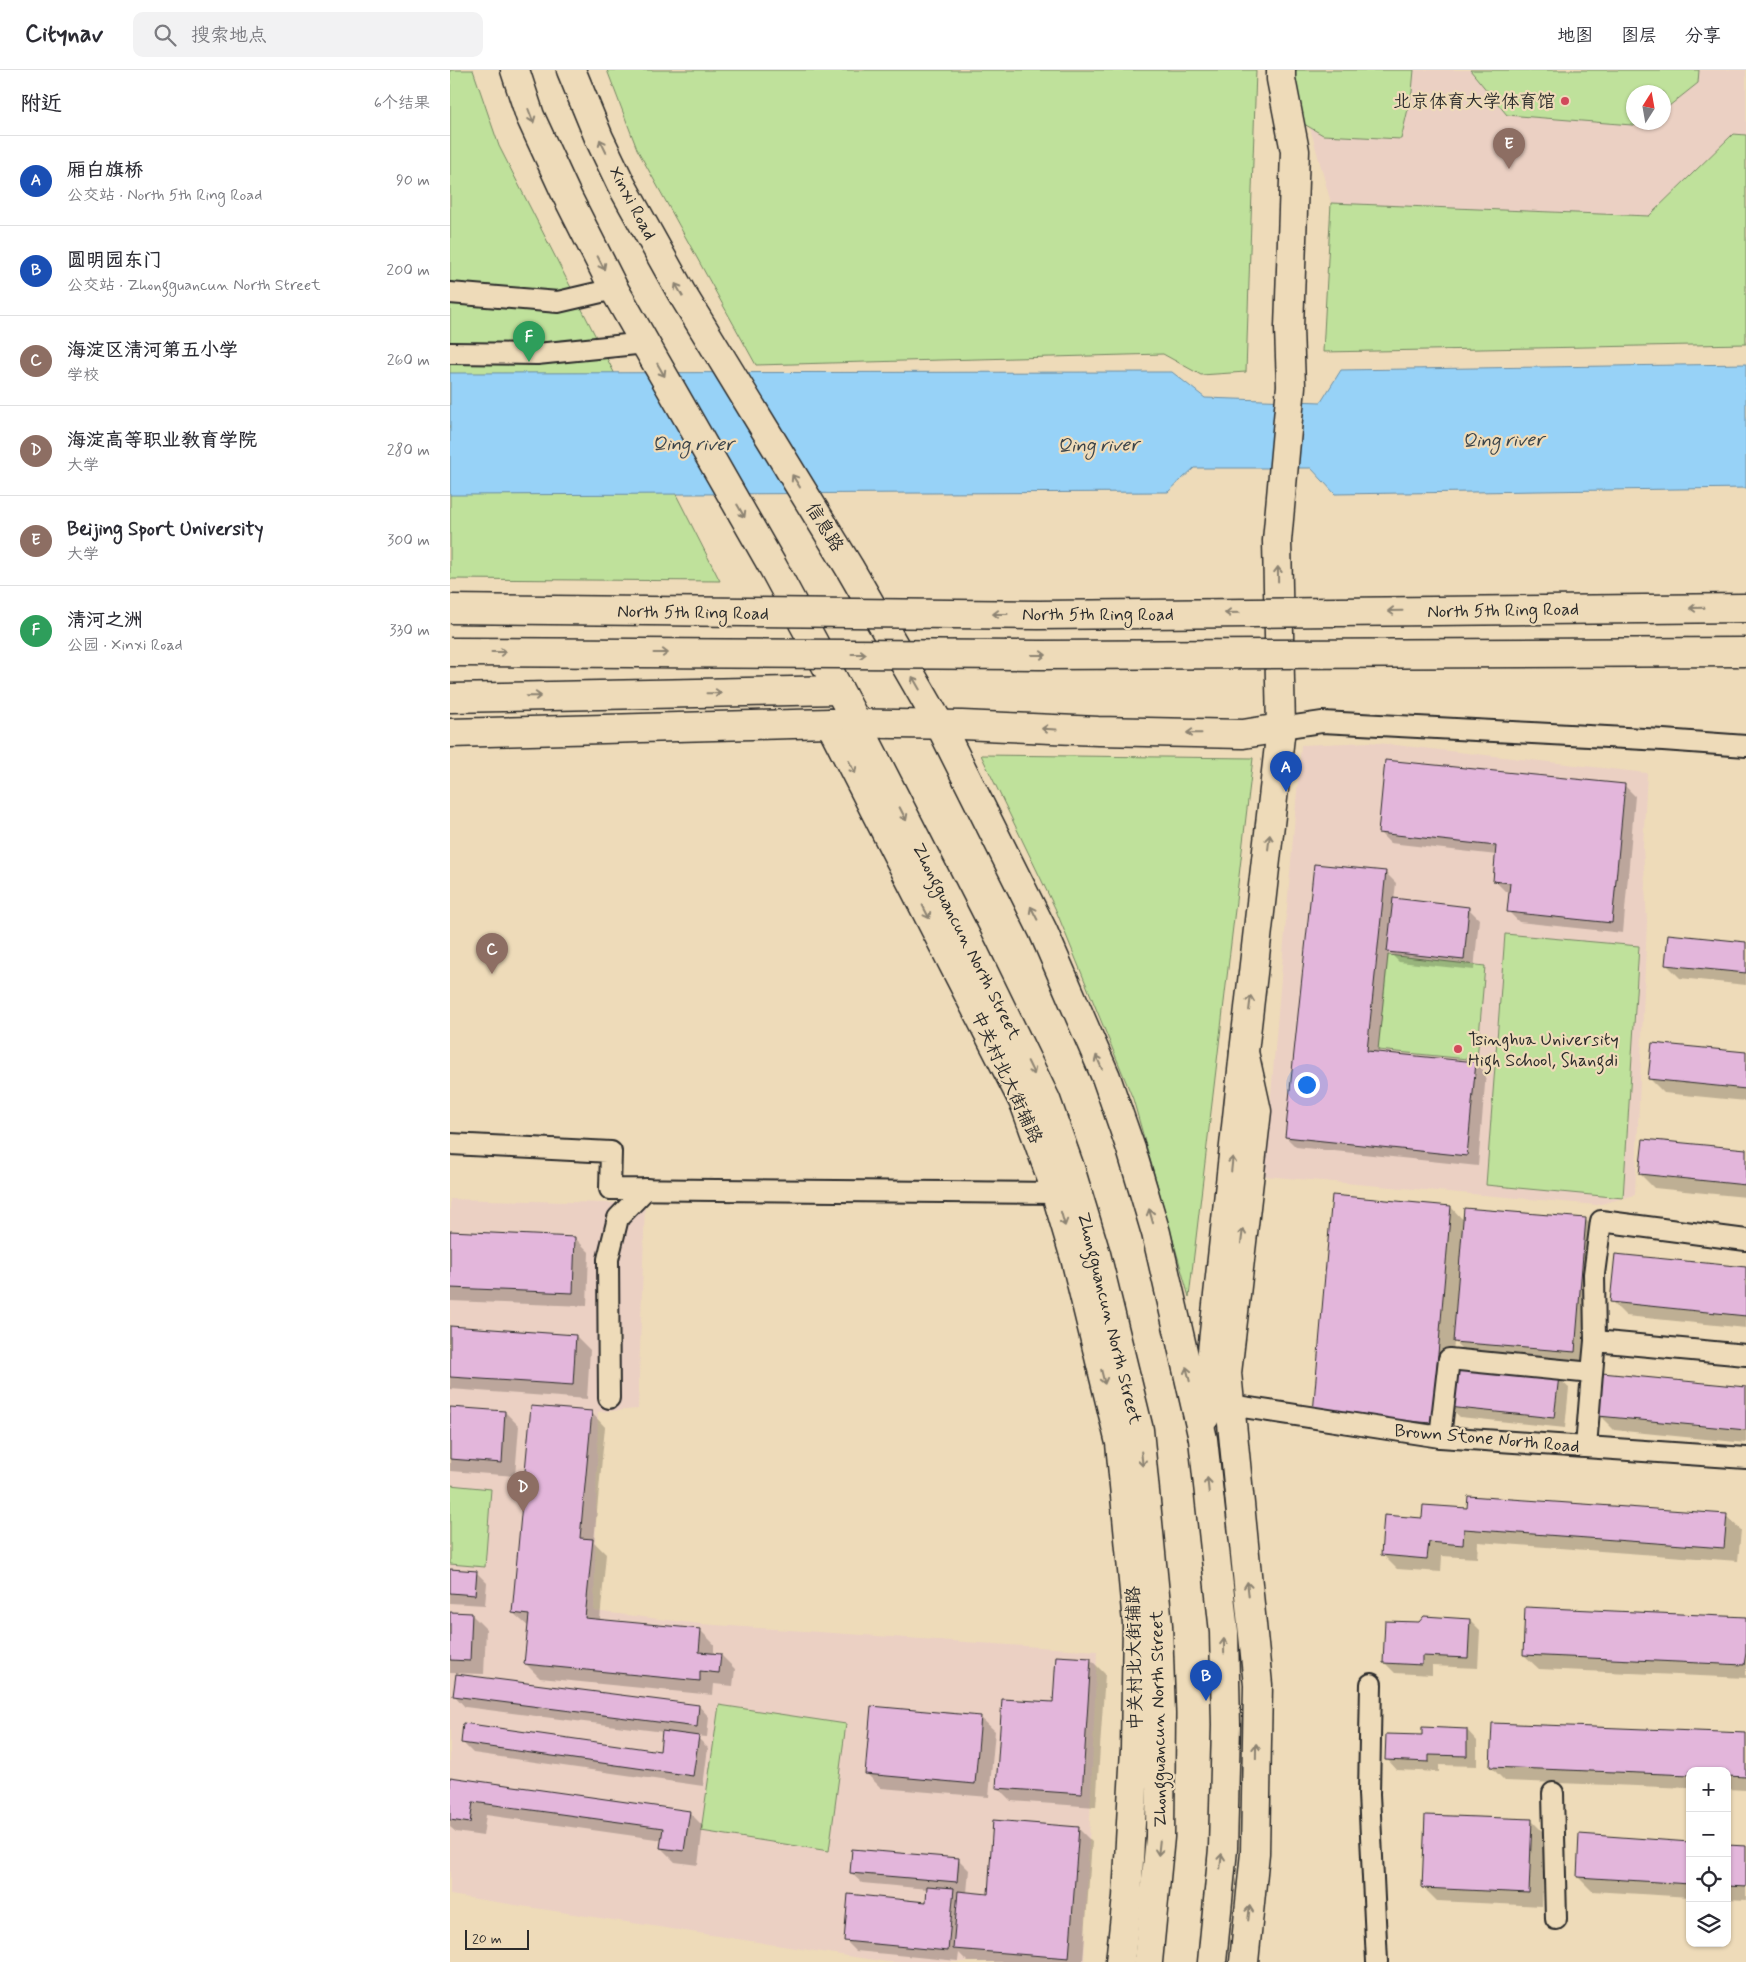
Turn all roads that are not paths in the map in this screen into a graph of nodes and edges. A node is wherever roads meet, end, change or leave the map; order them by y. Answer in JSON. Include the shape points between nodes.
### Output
{"nodes":[{"id":1,"x":515,"y":70,"type":"edge"},
{"id":2,"x":572,"y":70,"type":"edge"},
{"id":3,"x":1281,"y":70,"type":"edge"},
{"id":4,"x":614,"y":289,"type":"junction"},
{"id":5,"x":450,"y":293,"type":"edge"},
{"id":6,"x":705,"y":331,"type":"joint"},
{"id":7,"x":641,"y":335,"type":"junction"},
{"id":8,"x":450,"y":353,"type":"edge"},
{"id":9,"x":1746,"y":608,"type":"edge"},
{"id":10,"x":450,"y":609,"type":"edge"},
{"id":11,"x":450,"y":652,"type":"edge"},
{"id":12,"x":1746,"y":652,"type":"edge"},
{"id":13,"x":839,"y":690,"type":"junction"},
{"id":14,"x":450,"y":698,"type":"edge"},
{"id":15,"x":857,"y":723,"type":"junction"},
{"id":16,"x":830,"y":724,"type":"junction"},
{"id":17,"x":940,"y":725,"type":"junction"},
{"id":18,"x":1281,"y":728,"type":"junction"},
{"id":19,"x":450,"y":734,"type":"edge"},
{"id":20,"x":1746,"y":746,"type":"edge"},
{"id":21,"x":1244,"y":1052,"type":"junction"},
{"id":22,"x":450,"y":1144,"type":"edge"},
{"id":23,"x":646,"y":1189,"type":"junction"},
{"id":24,"x":1056,"y":1193,"type":"junction"},
{"id":25,"x":1746,"y":1240,"type":"edge"},
{"id":26,"x":1595,"y":1341,"type":"junction"},
{"id":27,"x":1746,"y":1355,"type":"edge"},
{"id":28,"x":1592,"y":1373,"type":"junction"},
{"id":29,"x":609,"y":1398,"type":"dead end"},
{"id":30,"x":1230,"y":1406,"type":"junction"},
{"id":31,"x":1440,"y":1437,"type":"junction"},
{"id":32,"x":1203,"y":1439,"type":"junction"},
{"id":33,"x":1586,"y":1447,"type":"junction"},
{"id":34,"x":1746,"y":1458,"type":"edge"},
{"id":35,"x":1370,"y":1684,"type":"dead end"},
{"id":36,"x":1554,"y":1793,"type":"dead end"},
{"id":37,"x":1556,"y":1919,"type":"dead end"},
{"id":38,"x":1120,"y":1962,"type":"edge"},
{"id":39,"x":1148,"y":1962,"type":"edge"},
{"id":40,"x":1212,"y":1962,"type":"edge"},
{"id":41,"x":1244,"y":1962,"type":"edge"},
{"id":42,"x":1377,"y":1962,"type":"edge"}],
"edges":[{"from":1,"to":4,"type":"main road","one_way":true,"via":[[530,116]]},
{"from":6,"to":2,"type":"main road","name":"Xinxi Road","one_way":true,"via":[[621,184]]},
{"from":18,"to":3,"type":"main road","one_way":true,"via":[[1277,541],[1291,386],[1289,328],[1295,151],[1280,79]]},
{"from":4,"to":5,"type":"street","via":[[558,302]]},
{"from":4,"to":7,"type":"main road"},
{"from":17,"to":6,"type":"main road","name":"信息路","one_way":true,"via":[[850,567]]},
{"from":7,"to":8,"type":"street","via":[[537,354]]},
{"from":7,"to":13,"type":"main road","one_way":true},
{"from":9,"to":10,"type":"main road","name":"North 5th Ring Road","one_way":true,"bridge":true,"via":[[1049,614]]},
{"from":11,"to":12,"type":"main road","one_way":true,"bridge":true,"via":[[1048,655]]},
{"from":14,"to":13,"type":"main road","one_way":true},
{"from":13,"to":15,"type":"main road"},
{"from":15,"to":16,"type":"main road"},
{"from":15,"to":17,"type":"main road"},
{"from":15,"to":39,"type":"main road","name":"Zhongguancun North Street","one_way":true,"via":[[1046,1100],[1072,1171],[1096,1254],[1139,1430],[1158,1625],[1161,1714],[1160,1837]]},
{"from":16,"to":19,"type":"main road"},
{"from":16,"to":24,"type":"main road","name":"中关村北大街辅路","one_way":true,"via":[[1024,1105]]},
{"from":18,"to":17,"type":"main road","one_way":true,"via":[[1243,734]]},
{"from":32,"to":17,"type":"main road","one_way":true,"via":[[1156,1233],[1106,1077],[1043,931]]},
{"from":18,"to":20,"type":"street","via":[[1322,722]]},
{"from":21,"to":18,"type":"main road","one_way":true},
{"from":30,"to":21,"type":"main road","one_way":true,"via":[[1227,1373],[1257,1111]]},
{"from":32,"to":21,"type":"main road","one_way":true},
{"from":22,"to":23,"type":"street","via":[[610,1152],[610,1189]]},
{"from":23,"to":24,"type":"street"},
{"from":23,"to":29,"type":"street","via":[[618,1218],[608,1259]]},
{"from":24,"to":38,"type":"main road","name":"中关村北大街辅路","one_way":true,"via":[[1120,1443],[1137,1623],[1135,1749]]},
{"from":25,"to":26,"type":"street","via":[[1600,1222],[1594,1274]]},
{"from":26,"to":27,"type":"street"},
{"from":26,"to":28,"type":"street"},
{"from":28,"to":31,"type":"street","via":[[1449,1359]]},
{"from":28,"to":33,"type":"street"},
{"from":30,"to":31,"type":"street","name":"Brown Stone North Road"},
{"from":41,"to":30,"type":"main road","one_way":true,"via":[[1255,1853],[1258,1684]]},
{"from":31,"to":33,"type":"street","name":"Brown Stone North Road"},
{"from":40,"to":32,"type":"main road","one_way":true,"via":[[1223,1849],[1226,1716],[1224,1632]]},
{"from":33,"to":34,"type":"street","name":"Brown Stone North Road"},
{"from":35,"to":42,"type":"street","via":[[1369,1794]]},
{"from":36,"to":37,"type":"street"}]}
